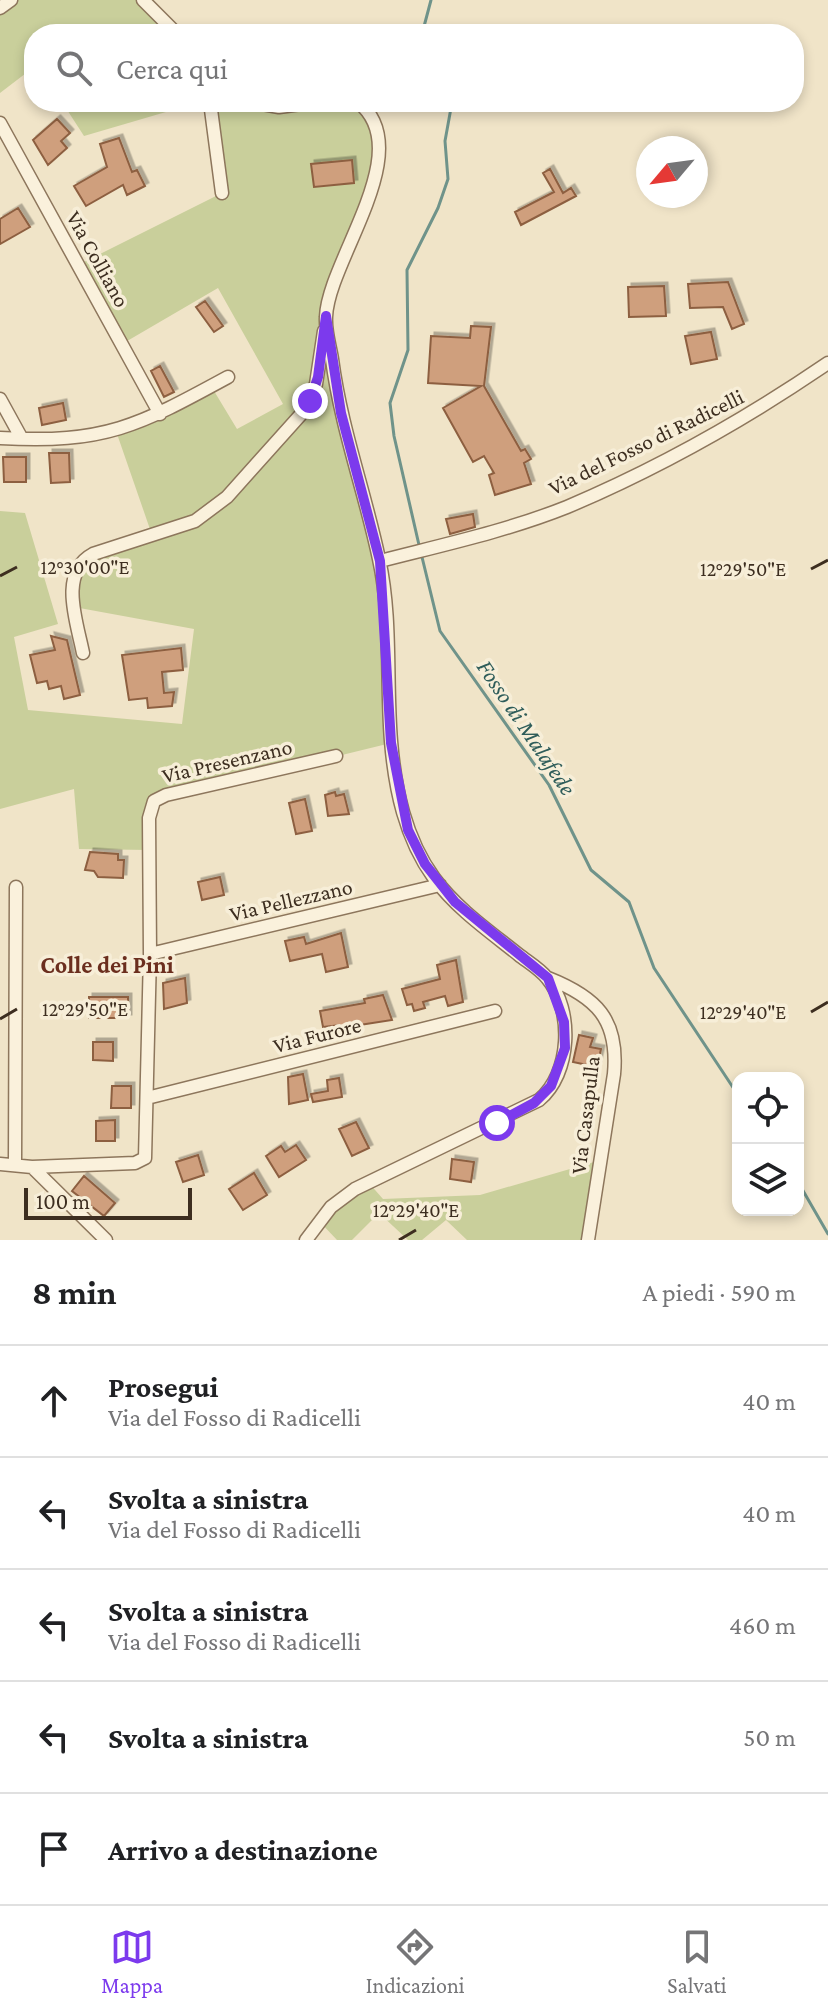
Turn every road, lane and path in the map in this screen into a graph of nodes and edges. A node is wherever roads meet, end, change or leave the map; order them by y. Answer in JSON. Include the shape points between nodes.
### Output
{"nodes":[{"id":1,"x":11,"y":0,"type":"edge"},
{"id":2,"x":143,"y":0,"type":"edge"},
{"id":3,"x":0,"y":8,"type":"edge"},
{"id":4,"x":167,"y":24,"type":"edge"},
{"id":5,"x":211,"y":112,"type":"edge"},
{"id":6,"x":365,"y":112,"type":"edge"},
{"id":7,"x":0,"y":123,"type":"edge"},
{"id":8,"x":222,"y":193,"type":"dead end"},
{"id":9,"x":326,"y":316,"type":"junction"},
{"id":10,"x":828,"y":363,"type":"edge"},
{"id":11,"x":228,"y":377,"type":"dead end"},
{"id":12,"x":0,"y":399,"type":"edge"},
{"id":13,"x":160,"y":414,"type":"junction"},
{"id":14,"x":0,"y":438,"type":"edge"},
{"id":15,"x":22,"y":439,"type":"junction"},
{"id":16,"x":380,"y":561,"type":"junction"},
{"id":17,"x":83,"y":653,"type":"dead end"},
{"id":18,"x":336,"y":756,"type":"dead end"},
{"id":19,"x":440,"y":885,"type":"junction"},
{"id":20,"x":16,"y":887,"type":"dead end"},
{"id":21,"x":150,"y":954,"type":"junction"},
{"id":22,"x":548,"y":978,"type":"junction"},
{"id":23,"x":495,"y":1011,"type":"dead end"},
{"id":24,"x":147,"y":1098,"type":"junction"},
{"id":25,"x":0,"y":1164,"type":"edge"},
{"id":26,"x":15,"y":1165,"type":"junction"},
{"id":27,"x":32,"y":1167,"type":"junction"},
{"id":28,"x":106,"y":1240,"type":"edge"},
{"id":29,"x":306,"y":1240,"type":"edge"},
{"id":30,"x":588,"y":1240,"type":"edge"}],
"edges":[{"from":1,"to":3,"type":"street"},
{"from":2,"to":4,"type":"street"},
{"from":5,"to":8,"type":"street"},
{"from":6,"to":9,"type":"street","via":[[375,128],[376,174]]},
{"from":7,"to":13,"type":"street","name":"Via Colliano"},
{"from":9,"to":16,"type":"street","via":[[341,413]]},
{"from":9,"to":17,"type":"street","via":[[310,401],[227,497],[195,521],[81,562],[72,591]]},
{"from":10,"to":16,"type":"street","name":"Via del Fosso di Radicelli","via":[[765,406],[565,508]]},
{"from":11,"to":13,"type":"street"},
{"from":12,"to":15,"type":"street"},
{"from":13,"to":15,"type":"street","via":[[94,437]]},
{"from":14,"to":15,"type":"street"},
{"from":16,"to":19,"type":"street","via":[[399,795],[413,841]]},
{"from":18,"to":21,"type":"street","name":"Via Presenzano","via":[[154,801],[149,818]]},
{"from":19,"to":21,"type":"street","name":"Via Pellezzano"},
{"from":19,"to":22,"type":"street"},
{"from":20,"to":26,"type":"street"},
{"from":21,"to":24,"type":"street","name":"Via Presenzano"},
{"from":22,"to":29,"type":"street","via":[[566,1043],[547,1093],[511,1117],[355,1189],[331,1207]]},
{"from":22,"to":30,"type":"street","name":"Via Casapulla","via":[[596,1004],[614,1051]]},
{"from":23,"to":24,"type":"street","name":"Via Furore"},
{"from":24,"to":27,"type":"street","name":"Via Presenzano","via":[[146,1152],[141,1162]]},
{"from":25,"to":26,"type":"street","name":"Via Presenzano"},
{"from":26,"to":27,"type":"street","name":"Via Presenzano"},
{"from":27,"to":28,"type":"street"}]}
